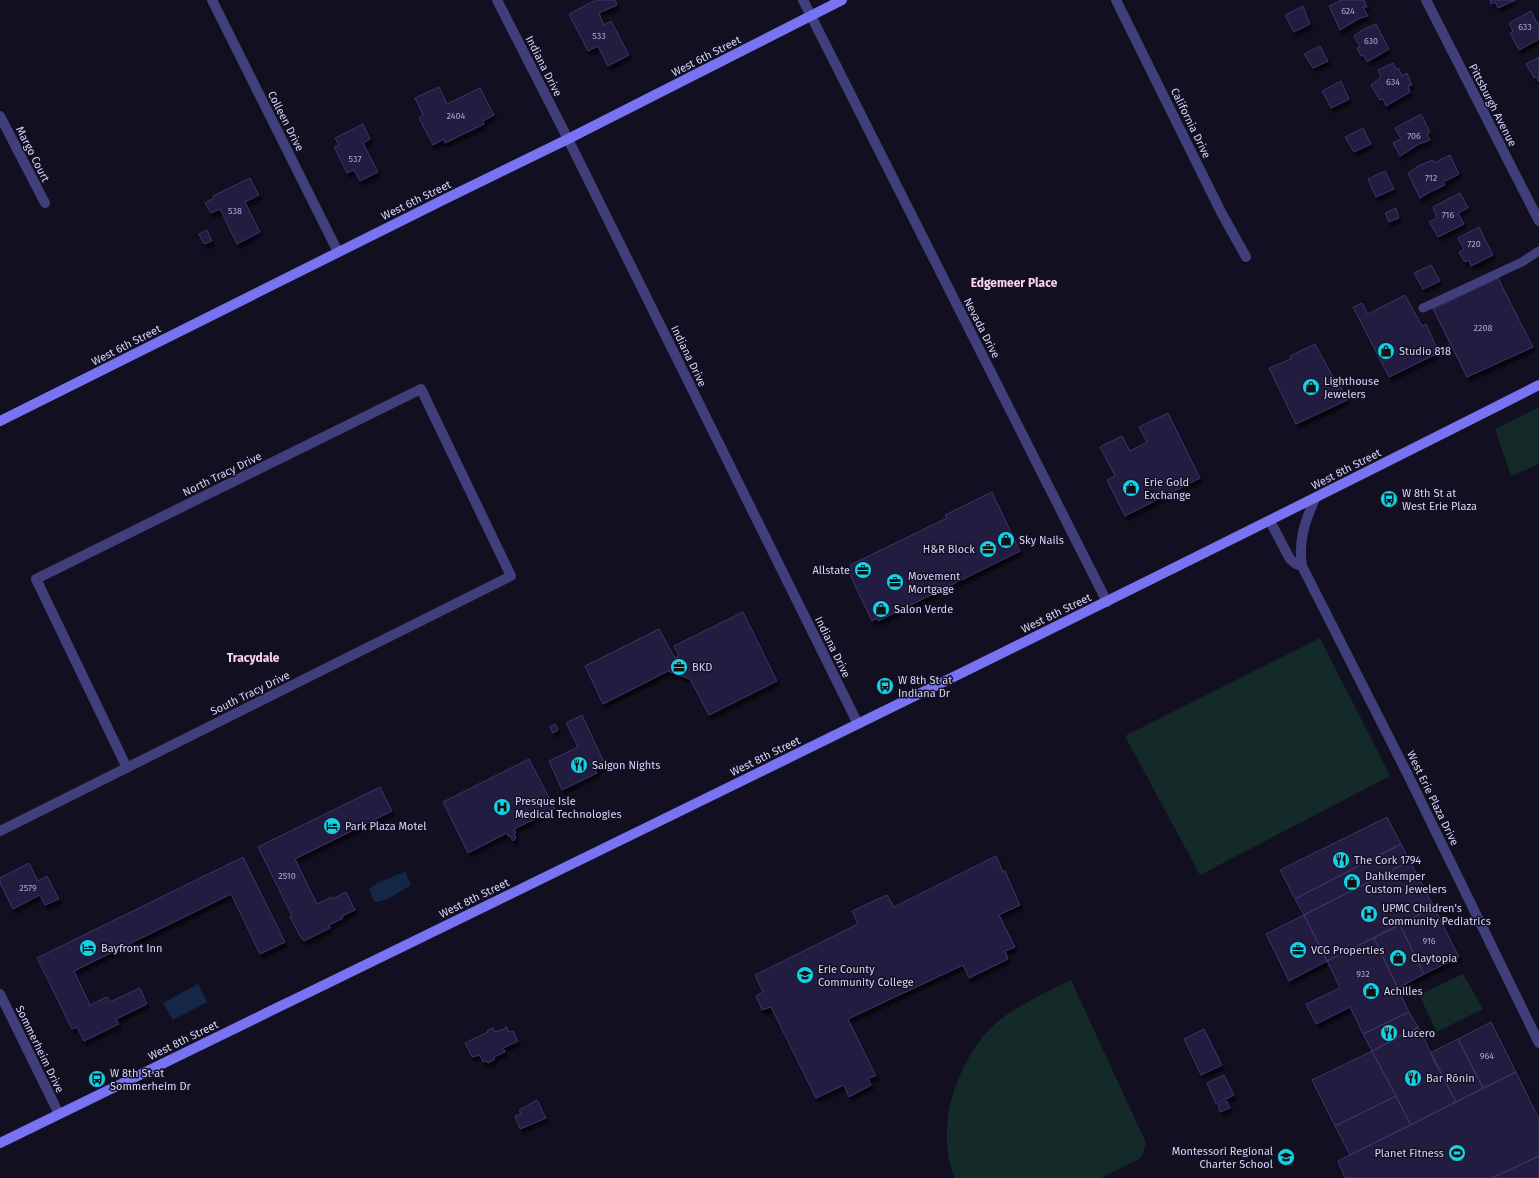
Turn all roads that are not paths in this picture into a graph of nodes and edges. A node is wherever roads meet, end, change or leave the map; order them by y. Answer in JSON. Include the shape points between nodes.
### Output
{"nodes":[{"id":1,"x":212,"y":0,"type":"edge"},
{"id":2,"x":497,"y":0,"type":"edge"},
{"id":3,"x":803,"y":0,"type":"edge"},
{"id":4,"x":842,"y":0,"type":"edge"},
{"id":5,"x":1116,"y":0,"type":"edge"},
{"id":6,"x":1426,"y":0,"type":"edge"},
{"id":7,"x":811,"y":16,"type":"junction"},
{"id":8,"x":0,"y":116,"type":"edge"},
{"id":9,"x":568,"y":139,"type":"junction"},
{"id":10,"x":45,"y":203,"type":"dead end"},
{"id":11,"x":1539,"y":222,"type":"edge"},
{"id":12,"x":1539,"y":251,"type":"edge"},
{"id":13,"x":338,"y":252,"type":"junction"},
{"id":14,"x":1246,"y":257,"type":"dead end"},
{"id":15,"x":1423,"y":308,"type":"dead end"},
{"id":16,"x":1539,"y":385,"type":"edge"},
{"id":17,"x":0,"y":421,"type":"edge"},
{"id":18,"x":1315,"y":499,"type":"junction"},
{"id":19,"x":1270,"y":521,"type":"junction"},
{"id":20,"x":1302,"y":566,"type":"junction"},
{"id":21,"x":511,"y":576,"type":"joint"},
{"id":22,"x":1107,"y":602,"type":"junction"},
{"id":23,"x":858,"y":724,"type":"junction"},
{"id":24,"x":127,"y":768,"type":"junction"},
{"id":25,"x":0,"y":831,"type":"edge"},
{"id":26,"x":0,"y":994,"type":"edge"},
{"id":27,"x":1539,"y":1043,"type":"edge"},
{"id":28,"x":59,"y":1114,"type":"junction"},
{"id":29,"x":0,"y":1143,"type":"edge"}],
"edges":[{"from":1,"to":13,"type":"street","name":"Colleen Drive"},
{"from":2,"to":9,"type":"street","name":"Indiana Drive"},
{"from":3,"to":7,"type":"street","name":"Nevada Drive"},
{"from":4,"to":7,"type":"main road","name":"West 6th Street"},
{"from":5,"to":14,"type":"street","name":"California Drive"},
{"from":6,"to":11,"type":"street","name":"Pittsburgh Avenue"},
{"from":7,"to":9,"type":"main road","name":"West 6th Street"},
{"from":7,"to":22,"type":"street","name":"Nevada Drive"},
{"from":8,"to":10,"type":"street","name":"Margo Court"},
{"from":9,"to":13,"type":"main road","name":"West 6th Street"},
{"from":9,"to":23,"type":"street","name":"Indiana Drive"},
{"from":12,"to":15,"type":"lane","via":[[1522,262]]},
{"from":13,"to":17,"type":"main road","name":"West 6th Street"},
{"from":16,"to":18,"type":"main road","name":"West 8th Street"},
{"from":18,"to":19,"type":"main road","name":"West 8th Street"},
{"from":18,"to":20,"type":"street","name":"West Erie Plaza Drive","via":[[1302,535]]},
{"from":19,"to":20,"type":"street","name":"West Erie Plaza Drive","via":[[1290,559]]},
{"from":19,"to":22,"type":"main road","name":"West 8th Street"},
{"from":20,"to":27,"type":"street","name":"West Erie Plaza Drive"},
{"from":21,"to":24,"type":"street","name":"South Tracy Drive"},
{"from":21,"to":24,"type":"street","name":"North Tracy Drive","via":[[421,389],[36,579]]},
{"from":22,"to":23,"type":"main road","name":"West 8th Street"},
{"from":23,"to":28,"type":"main road","name":"West 8th Street"},
{"from":24,"to":25,"type":"street","name":"South Tracy Drive"},
{"from":26,"to":28,"type":"street","name":"Sommerheim Drive"},
{"from":28,"to":29,"type":"main road","name":"West 8th Street"}]}
